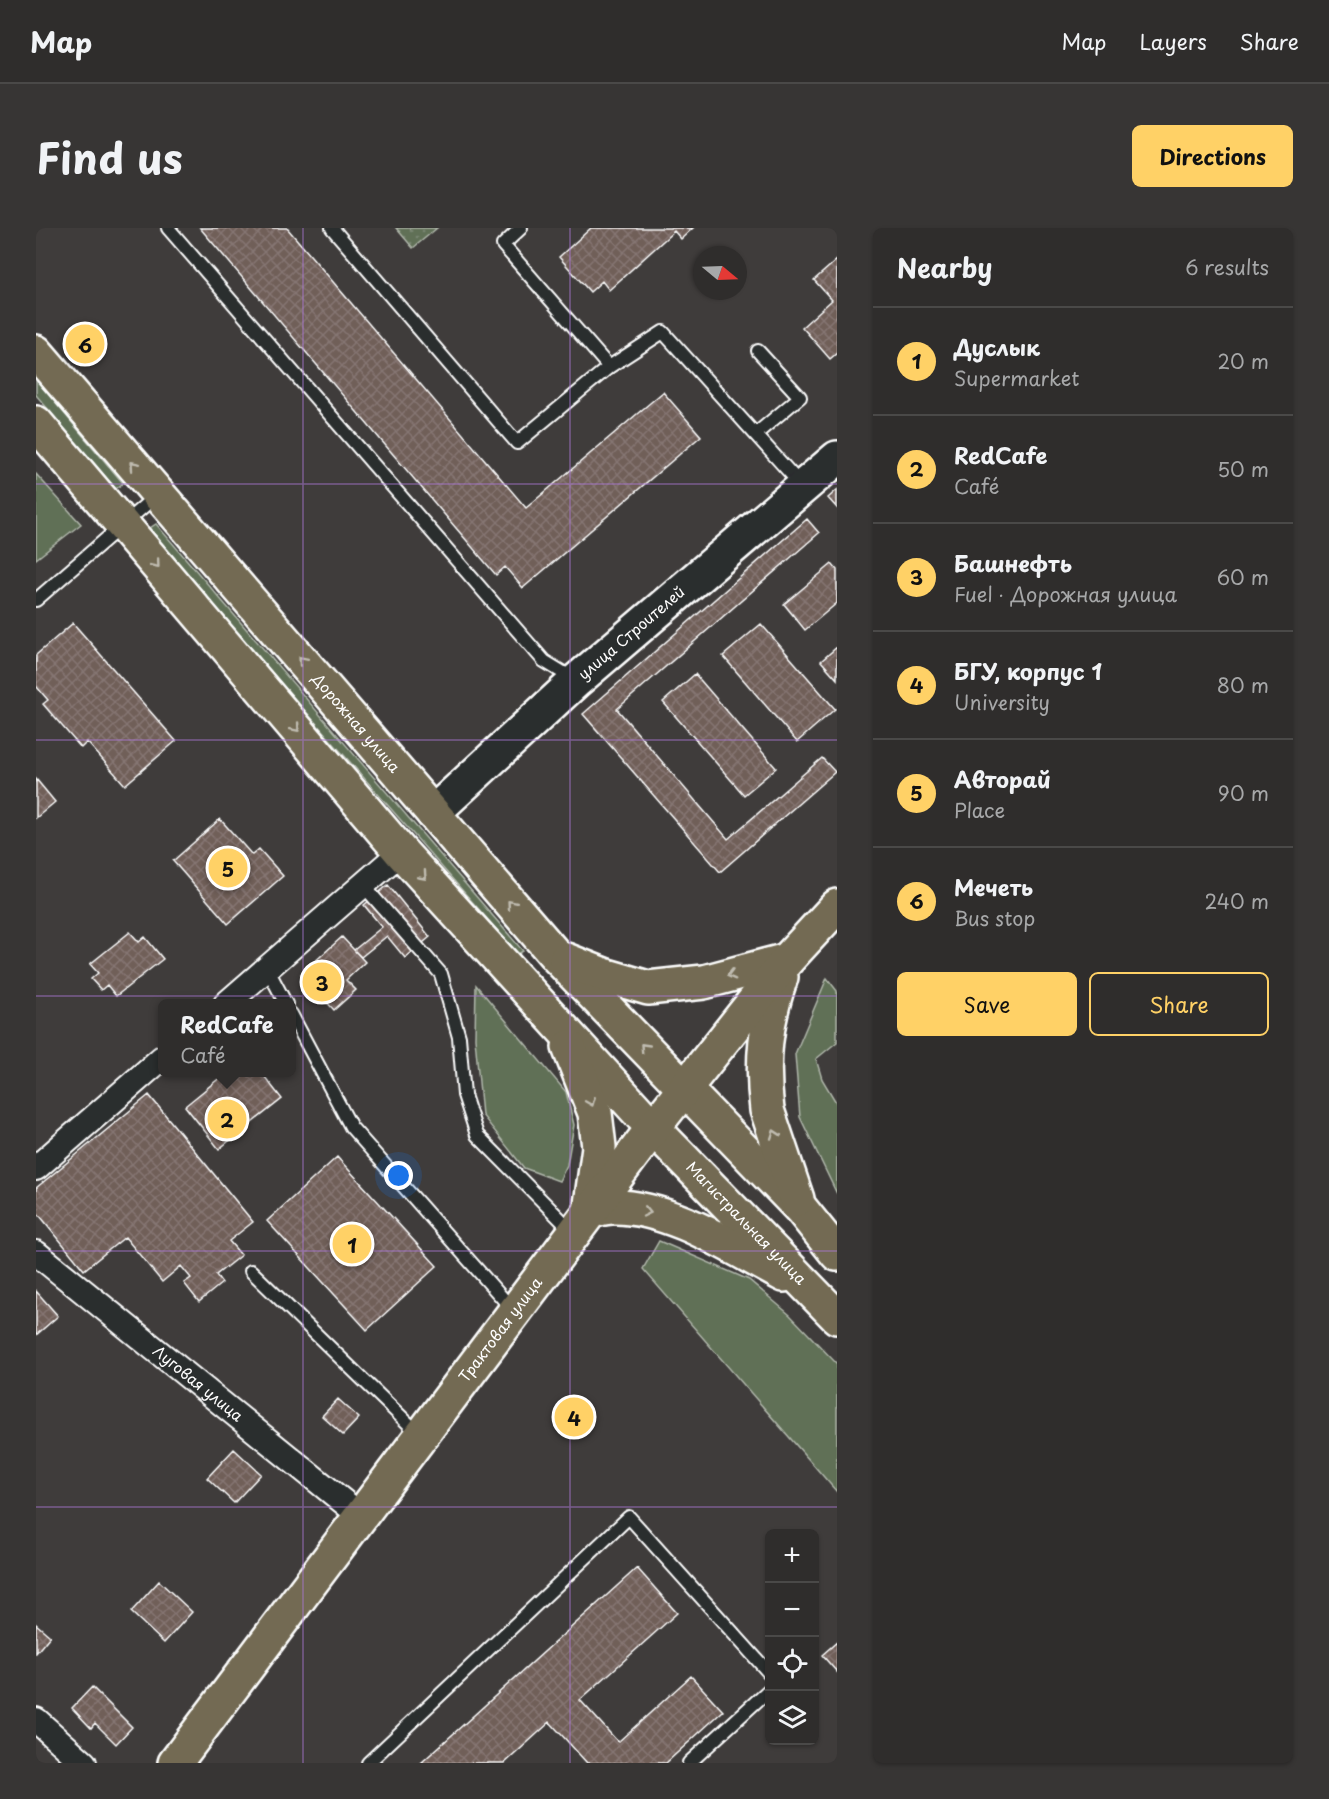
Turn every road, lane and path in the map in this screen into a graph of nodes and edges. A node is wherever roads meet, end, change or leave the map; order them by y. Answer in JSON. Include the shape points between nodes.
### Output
{"nodes":[{"id":1,"x":168,"y":228,"type":"edge"},
{"id":2,"x":332,"y":228,"type":"edge"},
{"id":3,"x":521,"y":228,"type":"edge"},
{"id":4,"x":758,"y":351,"type":"dead end"},
{"id":5,"x":36,"y":352,"type":"edge"},
{"id":6,"x":609,"y":367,"type":"junction"},
{"id":7,"x":36,"y":423,"type":"edge"},
{"id":8,"x":756,"y":434,"type":"junction"},
{"id":9,"x":837,"y":458,"type":"edge"},
{"id":10,"x":802,"y":487,"type":"junction"},
{"id":11,"x":158,"y":494,"type":"junction"},
{"id":12,"x":122,"y":524,"type":"junction"},
{"id":13,"x":36,"y":600,"type":"edge"},
{"id":14,"x":576,"y":681,"type":"junction"},
{"id":15,"x":433,"y":813,"type":"junction"},
{"id":16,"x":401,"y":852,"type":"junction"},
{"id":17,"x":363,"y":885,"type":"junction"},
{"id":18,"x":837,"y":906,"type":"edge"},
{"id":19,"x":557,"y":957,"type":"junction"},
{"id":20,"x":787,"y":960,"type":"junction"},
{"id":21,"x":267,"y":968,"type":"junction"},
{"id":22,"x":232,"y":999,"type":"edge"},
{"id":23,"x":283,"y":999,"type":"edge"},
{"id":24,"x":296,"y":1023,"type":"edge"},
{"id":25,"x":561,"y":1028,"type":"junction"},
{"id":26,"x":158,"y":1062,"type":"edge"},
{"id":27,"x":684,"y":1089,"type":"junction"},
{"id":28,"x":653,"y":1128,"type":"junction"},
{"id":29,"x":36,"y":1168,"type":"edge"},
{"id":30,"x":801,"y":1209,"type":"junction"},
{"id":31,"x":582,"y":1222,"type":"junction"},
{"id":32,"x":36,"y":1253,"type":"edge"},
{"id":33,"x":837,"y":1254,"type":"edge"},
{"id":34,"x":251,"y":1270,"type":"dead end"},
{"id":35,"x":810,"y":1289,"type":"junction"},
{"id":36,"x":514,"y":1311,"type":"junction"},
{"id":37,"x":837,"y":1317,"type":"edge"},
{"id":38,"x":420,"y":1436,"type":"junction"},
{"id":39,"x":361,"y":1516,"type":"junction"},
{"id":40,"x":765,"y":1668,"type":"edge"},
{"id":41,"x":768,"y":1691,"type":"edge"},
{"id":42,"x":36,"y":1720,"type":"edge"},
{"id":43,"x":84,"y":1763,"type":"edge"},
{"id":44,"x":175,"y":1763,"type":"edge"},
{"id":45,"x":368,"y":1763,"type":"edge"},
{"id":46,"x":689,"y":1763,"type":"edge"}],
"edges":[{"from":1,"to":14,"type":"lane","via":[[544,661]]},
{"from":2,"to":6,"type":"lane","via":[[517,443]]},
{"from":3,"to":6,"type":"lane","via":[[503,244]]},
{"from":4,"to":8,"type":"lane","via":[[800,397]]},
{"from":11,"to":5,"type":"main road","name":"Дорожная улица","one_way":true},
{"from":6,"to":8,"type":"lane","via":[[663,332]]},
{"from":7,"to":12,"type":"main road"},
{"from":8,"to":10,"type":"lane"},
{"from":9,"to":10,"type":"main road","name":"улица Строителей"},
{"from":10,"to":14,"type":"main road","name":"улица Строителей"},
{"from":11,"to":12,"type":"lane"},
{"from":15,"to":11,"type":"main road","name":"Дорожная улица","one_way":true},
{"from":12,"to":13,"type":"lane"},
{"from":12,"to":16,"type":"main road","one_way":true},
{"from":14,"to":15,"type":"main road","name":"улица Строителей"},
{"from":19,"to":15,"type":"main road","name":"Дорожная улица","one_way":true},
{"from":16,"to":17,"type":"street"},
{"from":16,"to":25,"type":"main road","one_way":true},
{"from":17,"to":21,"type":"street"},
{"from":17,"to":31,"type":"lane","via":[[441,974],[459,1037],[464,1095],[477,1135]]},
{"from":18,"to":20,"type":"main road","name":"Трактовая улица"},
{"from":20,"to":19,"type":"main road","one_way":true,"via":[[704,982],[648,988]]},
{"from":27,"to":19,"type":"main road","name":"Дорожная улица","one_way":true},
{"from":20,"to":27,"type":"main road","name":"Трактовая улица"},
{"from":30,"to":20,"type":"main road","one_way":true,"via":[[766,1110],[762,1061],[772,1003]]},
{"from":21,"to":22,"type":"street"},
{"from":21,"to":23,"type":"lane"},
{"from":24,"to":36,"type":"lane","via":[[351,1127]]},
{"from":25,"to":28,"type":"main road"},
{"from":25,"to":31,"type":"main road","one_way":true,"via":[[595,1113],[599,1147]]},
{"from":26,"to":29,"type":"street"},
{"from":27,"to":28,"type":"main road","name":"Трактовая улица"},
{"from":27,"to":30,"type":"main road"},
{"from":28,"to":31,"type":"main road","name":"Трактовая улица"},
{"from":28,"to":35,"type":"main road","name":"Магистральная улица"},
{"from":30,"to":33,"type":"main road"},
{"from":31,"to":35,"type":"main road","one_way":true,"via":[[612,1207],[648,1211],[686,1224]]},
{"from":31,"to":36,"type":"main road","name":"Трактовая улица"},
{"from":32,"to":39,"type":"street","name":"Луговая улица"},
{"from":34,"to":38,"type":"lane"},
{"from":35,"to":37,"type":"main road","name":"Магистральная улица"},
{"from":36,"to":38,"type":"main road","name":"Трактовая улица"},
{"from":38,"to":39,"type":"main road","name":"Трактовая улица"},
{"from":39,"to":44,"type":"main road","name":"Трактовая улица"},
{"from":40,"to":45,"type":"lane","via":[[629,1517]]},
{"from":41,"to":46,"type":"lane"},
{"from":42,"to":43,"type":"street"}]}
